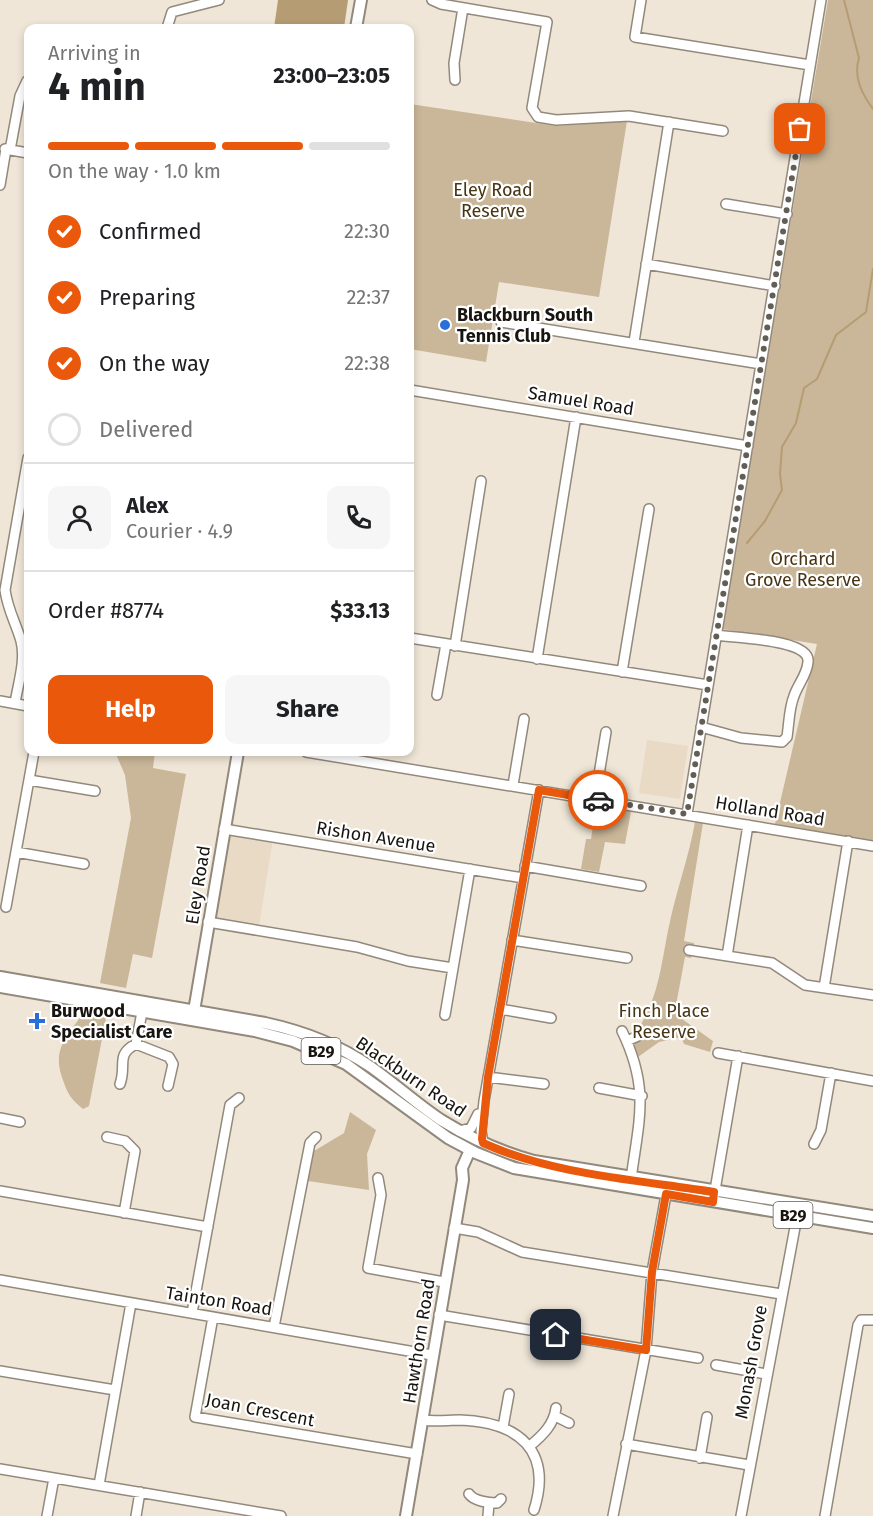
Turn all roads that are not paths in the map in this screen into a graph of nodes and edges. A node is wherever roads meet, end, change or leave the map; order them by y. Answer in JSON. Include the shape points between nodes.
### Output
{"nodes":[{"id":1,"x":219,"y":0,"type":"edge"},
{"id":2,"x":361,"y":0,"type":"edge"},
{"id":3,"x":432,"y":0,"type":"edge"},
{"id":4,"x":641,"y":0,"type":"edge"},
{"id":5,"x":821,"y":0,"type":"edge"},
{"id":6,"x":463,"y":8,"type":"junction"},
{"id":7,"x":168,"y":24,"type":"edge"},
{"id":8,"x":357,"y":24,"type":"edge"},
{"id":9,"x":810,"y":65,"type":"junction"},
{"id":10,"x":455,"y":80,"type":"dead end"},
{"id":11,"x":24,"y":87,"type":"edge"},
{"id":12,"x":669,"y":122,"type":"junction"},
{"id":13,"x":723,"y":131,"type":"dead end"},
{"id":14,"x":5,"y":149,"type":"edge"},
{"id":15,"x":24,"y":152,"type":"edge"},
{"id":16,"x":0,"y":185,"type":"edge"},
{"id":17,"x":726,"y":204,"type":"dead end"},
{"id":18,"x":787,"y":214,"type":"junction"},
{"id":19,"x":646,"y":264,"type":"junction"},
{"id":20,"x":775,"y":286,"type":"junction"},
{"id":21,"x":501,"y":322,"type":"dead end"},
{"id":22,"x":634,"y":342,"type":"junction"},
{"id":23,"x":761,"y":364,"type":"junction"},
{"id":24,"x":414,"y":391,"type":"edge"},
{"id":25,"x":576,"y":417,"type":"junction"},
{"id":26,"x":748,"y":446,"type":"junction"},
{"id":27,"x":481,"y":480,"type":"dead end"},
{"id":28,"x":24,"y":481,"type":"edge"},
{"id":29,"x":649,"y":509,"type":"dead end"},
{"id":30,"x":716,"y":635,"type":"junction"},
{"id":31,"x":414,"y":639,"type":"edge"},
{"id":32,"x":450,"y":645,"type":"junction"},
{"id":33,"x":537,"y":659,"type":"junction"},
{"id":34,"x":622,"y":672,"type":"junction"},
{"id":35,"x":708,"y":685,"type":"junction"},
{"id":36,"x":437,"y":695,"type":"dead end"},
{"id":37,"x":0,"y":701,"type":"edge"},
{"id":38,"x":15,"y":703,"type":"junction"},
{"id":39,"x":24,"y":705,"type":"edge"},
{"id":40,"x":524,"y":719,"type":"dead end"},
{"id":41,"x":701,"y":727,"type":"junction"},
{"id":42,"x":606,"y":732,"type":"dead end"},
{"id":43,"x":33,"y":756,"type":"edge"},
{"id":44,"x":235,"y":756,"type":"edge"},
{"id":45,"x":354,"y":756,"type":"edge"},
{"id":46,"x":29,"y":780,"type":"junction"},
{"id":47,"x":513,"y":785,"type":"junction"},
{"id":48,"x":539,"y":790,"type":"junction"},
{"id":49,"x":95,"y":791,"type":"dead end"},
{"id":50,"x":595,"y":799,"type":"junction"},
{"id":51,"x":687,"y":814,"type":"junction"},
{"id":52,"x":748,"y":825,"type":"junction"},
{"id":53,"x":224,"y":829,"type":"junction"},
{"id":54,"x":848,"y":841,"type":"junction"},
{"id":55,"x":873,"y":846,"type":"edge"},
{"id":56,"x":16,"y":852,"type":"junction"},
{"id":57,"x":84,"y":864,"type":"dead end"},
{"id":58,"x":525,"y":866,"type":"junction"},
{"id":59,"x":470,"y":869,"type":"junction"},
{"id":60,"x":523,"y":878,"type":"junction"},
{"id":61,"x":641,"y":886,"type":"dead end"},
{"id":62,"x":6,"y":907,"type":"dead end"},
{"id":63,"x":208,"y":922,"type":"junction"},
{"id":64,"x":512,"y":940,"type":"junction"},
{"id":65,"x":689,"y":950,"type":"dead end"},
{"id":66,"x":727,"y":956,"type":"junction"},
{"id":67,"x":627,"y":958,"type":"dead end"},
{"id":68,"x":453,"y":968,"type":"junction"},
{"id":69,"x":0,"y":977,"type":"edge"},
{"id":70,"x":0,"y":987,"type":"edge"},
{"id":71,"x":824,"y":988,"type":"junction"},
{"id":72,"x":873,"y":995,"type":"edge"},
{"id":73,"x":500,"y":1009,"type":"junction"},
{"id":74,"x":142,"y":1012,"type":"junction"},
{"id":75,"x":193,"y":1015,"type":"junction"},
{"id":76,"x":445,"y":1015,"type":"dead end"},
{"id":77,"x":551,"y":1018,"type":"dead end"},
{"id":78,"x":622,"y":1031,"type":"dead end"},
{"id":79,"x":638,"y":1036,"type":"dead end"},
{"id":80,"x":627,"y":1041,"type":"junction"},
{"id":81,"x":136,"y":1044,"type":"junction"},
{"id":82,"x":718,"y":1053,"type":"dead end"},
{"id":83,"x":738,"y":1056,"type":"junction"},
{"id":84,"x":831,"y":1073,"type":"junction"},
{"id":85,"x":488,"y":1077,"type":"junction"},
{"id":86,"x":873,"y":1081,"type":"edge"},
{"id":87,"x":120,"y":1084,"type":"dead end"},
{"id":88,"x":544,"y":1084,"type":"dead end"},
{"id":89,"x":168,"y":1086,"type":"dead end"},
{"id":90,"x":599,"y":1088,"type":"dead end"},
{"id":91,"x":642,"y":1096,"type":"junction"},
{"id":92,"x":239,"y":1098,"type":"dead end"},
{"id":93,"x":412,"y":1099,"type":"junction"},
{"id":94,"x":484,"y":1101,"type":"junction"},
{"id":95,"x":0,"y":1119,"type":"edge"},
{"id":96,"x":20,"y":1122,"type":"dead end"},
{"id":97,"x":459,"y":1131,"type":"junction"},
{"id":98,"x":106,"y":1137,"type":"dead end"},
{"id":99,"x":316,"y":1137,"type":"dead end"},
{"id":100,"x":814,"y":1144,"type":"dead end"},
{"id":101,"x":478,"y":1148,"type":"junction"},
{"id":102,"x":378,"y":1178,"type":"dead end"},
{"id":103,"x":631,"y":1179,"type":"junction"},
{"id":104,"x":0,"y":1192,"type":"edge"},
{"id":105,"x":666,"y":1194,"type":"junction"},
{"id":106,"x":714,"y":1197,"type":"junction"},
{"id":107,"x":124,"y":1213,"type":"junction"},
{"id":108,"x":795,"y":1215,"type":"junction"},
{"id":109,"x":873,"y":1216,"type":"edge"},
{"id":110,"x":208,"y":1227,"type":"junction"},
{"id":111,"x":454,"y":1228,"type":"junction"},
{"id":112,"x":873,"y":1228,"type":"edge"},
{"id":113,"x":652,"y":1272,"type":"junction"},
{"id":114,"x":0,"y":1280,"type":"edge"},
{"id":115,"x":444,"y":1282,"type":"junction"},
{"id":116,"x":781,"y":1294,"type":"junction"},
{"id":117,"x":131,"y":1303,"type":"junction"},
{"id":118,"x":192,"y":1313,"type":"junction"},
{"id":119,"x":439,"y":1315,"type":"junction"},
{"id":120,"x":213,"y":1317,"type":"junction"},
{"id":121,"x":873,"y":1320,"type":"edge"},
{"id":122,"x":274,"y":1327,"type":"junction"},
{"id":123,"x":646,"y":1350,"type":"junction"},
{"id":124,"x":432,"y":1354,"type":"junction"},
{"id":125,"x":698,"y":1358,"type":"dead end"},
{"id":126,"x":716,"y":1365,"type":"dead end"},
{"id":127,"x":0,"y":1371,"type":"edge"},
{"id":128,"x":766,"y":1374,"type":"junction"},
{"id":129,"x":115,"y":1390,"type":"junction"},
{"id":130,"x":519,"y":1396,"type":"dead end"},
{"id":131,"x":706,"y":1416,"type":"dead end"},
{"id":132,"x":423,"y":1420,"type":"junction"},
{"id":133,"x":569,"y":1423,"type":"dead end"},
{"id":134,"x":503,"y":1427,"type":"junction"},
{"id":135,"x":626,"y":1444,"type":"junction"},
{"id":136,"x":531,"y":1445,"type":"junction"},
{"id":137,"x":417,"y":1454,"type":"junction"},
{"id":138,"x":700,"y":1458,"type":"junction"},
{"id":139,"x":749,"y":1465,"type":"junction"},
{"id":140,"x":0,"y":1469,"type":"edge"},
{"id":141,"x":54,"y":1478,"type":"junction"},
{"id":142,"x":99,"y":1485,"type":"junction"},
{"id":143,"x":140,"y":1492,"type":"junction"},
{"id":144,"x":469,"y":1494,"type":"dead end"},
{"id":145,"x":501,"y":1499,"type":"dead end"},
{"id":146,"x":489,"y":1503,"type":"junction"},
{"id":147,"x":534,"y":1510,"type":"dead end"},
{"id":148,"x":225,"y":1511,"type":"edge"},
{"id":149,"x":406,"y":1513,"type":"edge"},
{"id":150,"x":47,"y":1516,"type":"edge"},
{"id":151,"x":136,"y":1516,"type":"edge"},
{"id":152,"x":281,"y":1516,"type":"edge"},
{"id":153,"x":488,"y":1516,"type":"edge"},
{"id":154,"x":613,"y":1516,"type":"edge"},
{"id":155,"x":741,"y":1516,"type":"edge"},
{"id":156,"x":825,"y":1516,"type":"edge"}],
"edges":[{"from":1,"to":7,"type":"street","via":[[172,12]]},
{"from":2,"to":8,"type":"main road"},
{"from":3,"to":6,"type":"street"},
{"from":4,"to":9,"type":"street","via":[[635,37]]},
{"from":5,"to":9,"type":"street"},
{"from":6,"to":10,"type":"street"},
{"from":6,"to":12,"type":"street","via":[[547,22],[534,114],[556,120],[629,116]]},
{"from":9,"to":18,"type":"street"},
{"from":11,"to":14,"type":"street"},
{"from":12,"to":13,"type":"street"},
{"from":12,"to":19,"type":"street"},
{"from":14,"to":15,"type":"street"},
{"from":14,"to":16,"type":"street"},
{"from":17,"to":18,"type":"street"},
{"from":18,"to":20,"type":"street"},
{"from":19,"to":20,"type":"street"},
{"from":19,"to":22,"type":"street"},
{"from":20,"to":23,"type":"street"},
{"from":21,"to":22,"type":"street"},
{"from":22,"to":23,"type":"street"},
{"from":23,"to":26,"type":"street"},
{"from":24,"to":25,"type":"street","name":"Samuel Road"},
{"from":25,"to":26,"type":"street","name":"Samuel Road"},
{"from":25,"to":33,"type":"street"},
{"from":26,"to":30,"type":"street"},
{"from":27,"to":32,"type":"street"},
{"from":28,"to":38,"type":"street","via":[[5,591],[21,642]]},
{"from":29,"to":34,"type":"street"},
{"from":30,"to":35,"type":"street"},
{"from":30,"to":41,"type":"street","via":[[800,647],[809,660],[794,696],[787,737],[782,742],[741,738]]},
{"from":31,"to":32,"type":"street"},
{"from":32,"to":33,"type":"street"},
{"from":32,"to":36,"type":"street"},
{"from":33,"to":34,"type":"street"},
{"from":34,"to":35,"type":"street"},
{"from":35,"to":41,"type":"street"},
{"from":37,"to":38,"type":"street"},
{"from":38,"to":39,"type":"street"},
{"from":40,"to":47,"type":"street"},
{"from":41,"to":51,"type":"street"},
{"from":42,"to":50,"type":"street"},
{"from":43,"to":46,"type":"street"},
{"from":44,"to":53,"type":"main road","name":"Eley Road"},
{"from":45,"to":47,"type":"street","name":"Holland Road"},
{"from":46,"to":49,"type":"street"},
{"from":46,"to":56,"type":"street"},
{"from":47,"to":48,"type":"street","name":"Holland Road"},
{"from":48,"to":50,"type":"street","name":"Holland Road"},
{"from":48,"to":58,"type":"street","name":"Hawthorn Road"},
{"from":50,"to":51,"type":"street","name":"Holland Road"},
{"from":51,"to":52,"type":"street","name":"Holland Road"},
{"from":52,"to":54,"type":"street","name":"Holland Road"},
{"from":52,"to":66,"type":"street"},
{"from":53,"to":59,"type":"street","name":"Rishon Avenue"},
{"from":53,"to":63,"type":"main road","name":"Eley Road"},
{"from":54,"to":55,"type":"street","name":"Holland Road"},
{"from":54,"to":71,"type":"street"},
{"from":56,"to":57,"type":"street"},
{"from":56,"to":62,"type":"street"},
{"from":58,"to":60,"type":"street","name":"Hawthorn Road"},
{"from":58,"to":61,"type":"street"},
{"from":59,"to":60,"type":"street","name":"Rishon Avenue"},
{"from":59,"to":68,"type":"street"},
{"from":60,"to":64,"type":"street","name":"Hawthorn Road"},
{"from":63,"to":68,"type":"street"},
{"from":63,"to":75,"type":"main road","name":"Eley Road"},
{"from":64,"to":67,"type":"street"},
{"from":64,"to":73,"type":"street","name":"Hawthorn Road"},
{"from":65,"to":66,"type":"street"},
{"from":66,"to":71,"type":"street","via":[[772,963],[805,985]]},
{"from":68,"to":76,"type":"street"},
{"from":69,"to":75,"type":"main road","name":"Blackburn Road","number":"B29"},
{"from":70,"to":74,"type":"main road","name":"Blackburn Road","number":"B29"},
{"from":71,"to":72,"type":"street"},
{"from":73,"to":77,"type":"street"},
{"from":73,"to":85,"type":"street","name":"Hawthorn Road"},
{"from":74,"to":75,"type":"main road","name":"Blackburn Road","number":"B29"},
{"from":74,"to":81,"type":"street"},
{"from":75,"to":93,"type":"main road","name":"Blackburn Road","number":"B29","via":[[282,1027],[318,1039],[369,1066]]},
{"from":75,"to":101,"type":"main road","name":"Blackburn Road","number":"B29","via":[[320,1051],[359,1071],[440,1132]]},
{"from":78,"to":80,"type":"street"},
{"from":79,"to":80,"type":"street"},
{"from":80,"to":91,"type":"street"},
{"from":81,"to":87,"type":"street","via":[[122,1058]]},
{"from":81,"to":89,"type":"street","via":[[169,1057],[172,1064]]},
{"from":82,"to":83,"type":"street"},
{"from":83,"to":84,"type":"street"},
{"from":83,"to":106,"type":"street"},
{"from":84,"to":86,"type":"street"},
{"from":84,"to":100,"type":"street","via":[[821,1130]]},
{"from":85,"to":88,"type":"street"},
{"from":85,"to":94,"type":"street","name":"Hawthorn Road"},
{"from":90,"to":91,"type":"street"},
{"from":91,"to":103,"type":"street"},
{"from":92,"to":110,"type":"street","via":[[230,1105]]},
{"from":93,"to":97,"type":"main road","name":"Blackburn Road","number":"B29"},
{"from":93,"to":101,"type":"main road"},
{"from":94,"to":97,"type":"street","name":"Hawthorn Road","via":[[475,1125]]},
{"from":94,"to":101,"type":"street","name":"Hawthorn Road"},
{"from":95,"to":96,"type":"street"},
{"from":97,"to":101,"type":"main road","name":"Blackburn Road","number":"B29"},
{"from":98,"to":107,"type":"street","via":[[125,1141],[135,1151]]},
{"from":99,"to":122,"type":"street","via":[[310,1143]]},
{"from":101,"to":103,"type":"main road","name":"Blackburn Road","number":"B29"},
{"from":101,"to":105,"type":"main road","name":"Blackburn Road","number":"B29","via":[[532,1173]]},
{"from":101,"to":111,"type":"main road","name":"Hawthorn Road","via":[[463,1180]]},
{"from":102,"to":115,"type":"street","via":[[381,1195],[368,1268]]},
{"from":103,"to":106,"type":"main road","name":"Blackburn Road","number":"B29"},
{"from":104,"to":107,"type":"street"},
{"from":105,"to":106,"type":"main road","name":"Blackburn Road","number":"B29"},
{"from":105,"to":113,"type":"street"},
{"from":106,"to":108,"type":"main road","name":"Blackburn Road","number":"B29"},
{"from":106,"to":109,"type":"main road","name":"Blackburn Road","number":"B29"},
{"from":107,"to":110,"type":"street"},
{"from":108,"to":112,"type":"main road","name":"Blackburn Road","number":"B29"},
{"from":108,"to":116,"type":"street","name":"Monash Grove"},
{"from":110,"to":118,"type":"street"},
{"from":111,"to":113,"type":"street","via":[[478,1232],[514,1250]]},
{"from":111,"to":115,"type":"main road","name":"Hawthorn Road"},
{"from":113,"to":116,"type":"street"},
{"from":113,"to":123,"type":"street"},
{"from":114,"to":117,"type":"street","name":"Tainton Road"},
{"from":115,"to":119,"type":"main road","name":"Hawthorn Road"},
{"from":116,"to":128,"type":"street","name":"Monash Grove"},
{"from":117,"to":118,"type":"street","name":"Tainton Road"},
{"from":117,"to":129,"type":"street"},
{"from":118,"to":120,"type":"street","name":"Tainton Road"},
{"from":119,"to":123,"type":"street"},
{"from":119,"to":124,"type":"main road","name":"Hawthorn Road"},
{"from":120,"to":122,"type":"street","name":"Tainton Road"},
{"from":120,"to":137,"type":"street","name":"Joan Crescent","via":[[195,1417]]},
{"from":121,"to":156,"type":"street","via":[[861,1320],[858,1325]]},
{"from":122,"to":124,"type":"street","name":"Tainton Road"},
{"from":123,"to":125,"type":"street"},
{"from":123,"to":135,"type":"street"},
{"from":124,"to":132,"type":"main road","name":"Hawthorn Road"},
{"from":126,"to":128,"type":"street"},
{"from":127,"to":129,"type":"street"},
{"from":128,"to":139,"type":"street","name":"Monash Grove"},
{"from":129,"to":142,"type":"street"},
{"from":130,"to":134,"type":"street","via":[[506,1392]]},
{"from":131,"to":138,"type":"street"},
{"from":132,"to":134,"type":"street","via":[[461,1420]]},
{"from":132,"to":137,"type":"main road","name":"Hawthorn Road"},
{"from":133,"to":136,"type":"street","via":[[555,1412],[546,1432]]},
{"from":134,"to":136,"type":"street"},
{"from":135,"to":138,"type":"street"},
{"from":135,"to":154,"type":"street"},
{"from":136,"to":147,"type":"street","via":[[541,1470]]},
{"from":137,"to":149,"type":"main road","name":"Hawthorn Road"},
{"from":138,"to":139,"type":"street"},
{"from":139,"to":155,"type":"street","name":"Monash Grove"},
{"from":140,"to":141,"type":"street"},
{"from":141,"to":142,"type":"street"},
{"from":141,"to":150,"type":"street"},
{"from":142,"to":143,"type":"street"},
{"from":143,"to":148,"type":"street"},
{"from":143,"to":151,"type":"street"},
{"from":144,"to":146,"type":"street"},
{"from":145,"to":146,"type":"street"},
{"from":146,"to":153,"type":"street"},
{"from":148,"to":152,"type":"street"}]}
